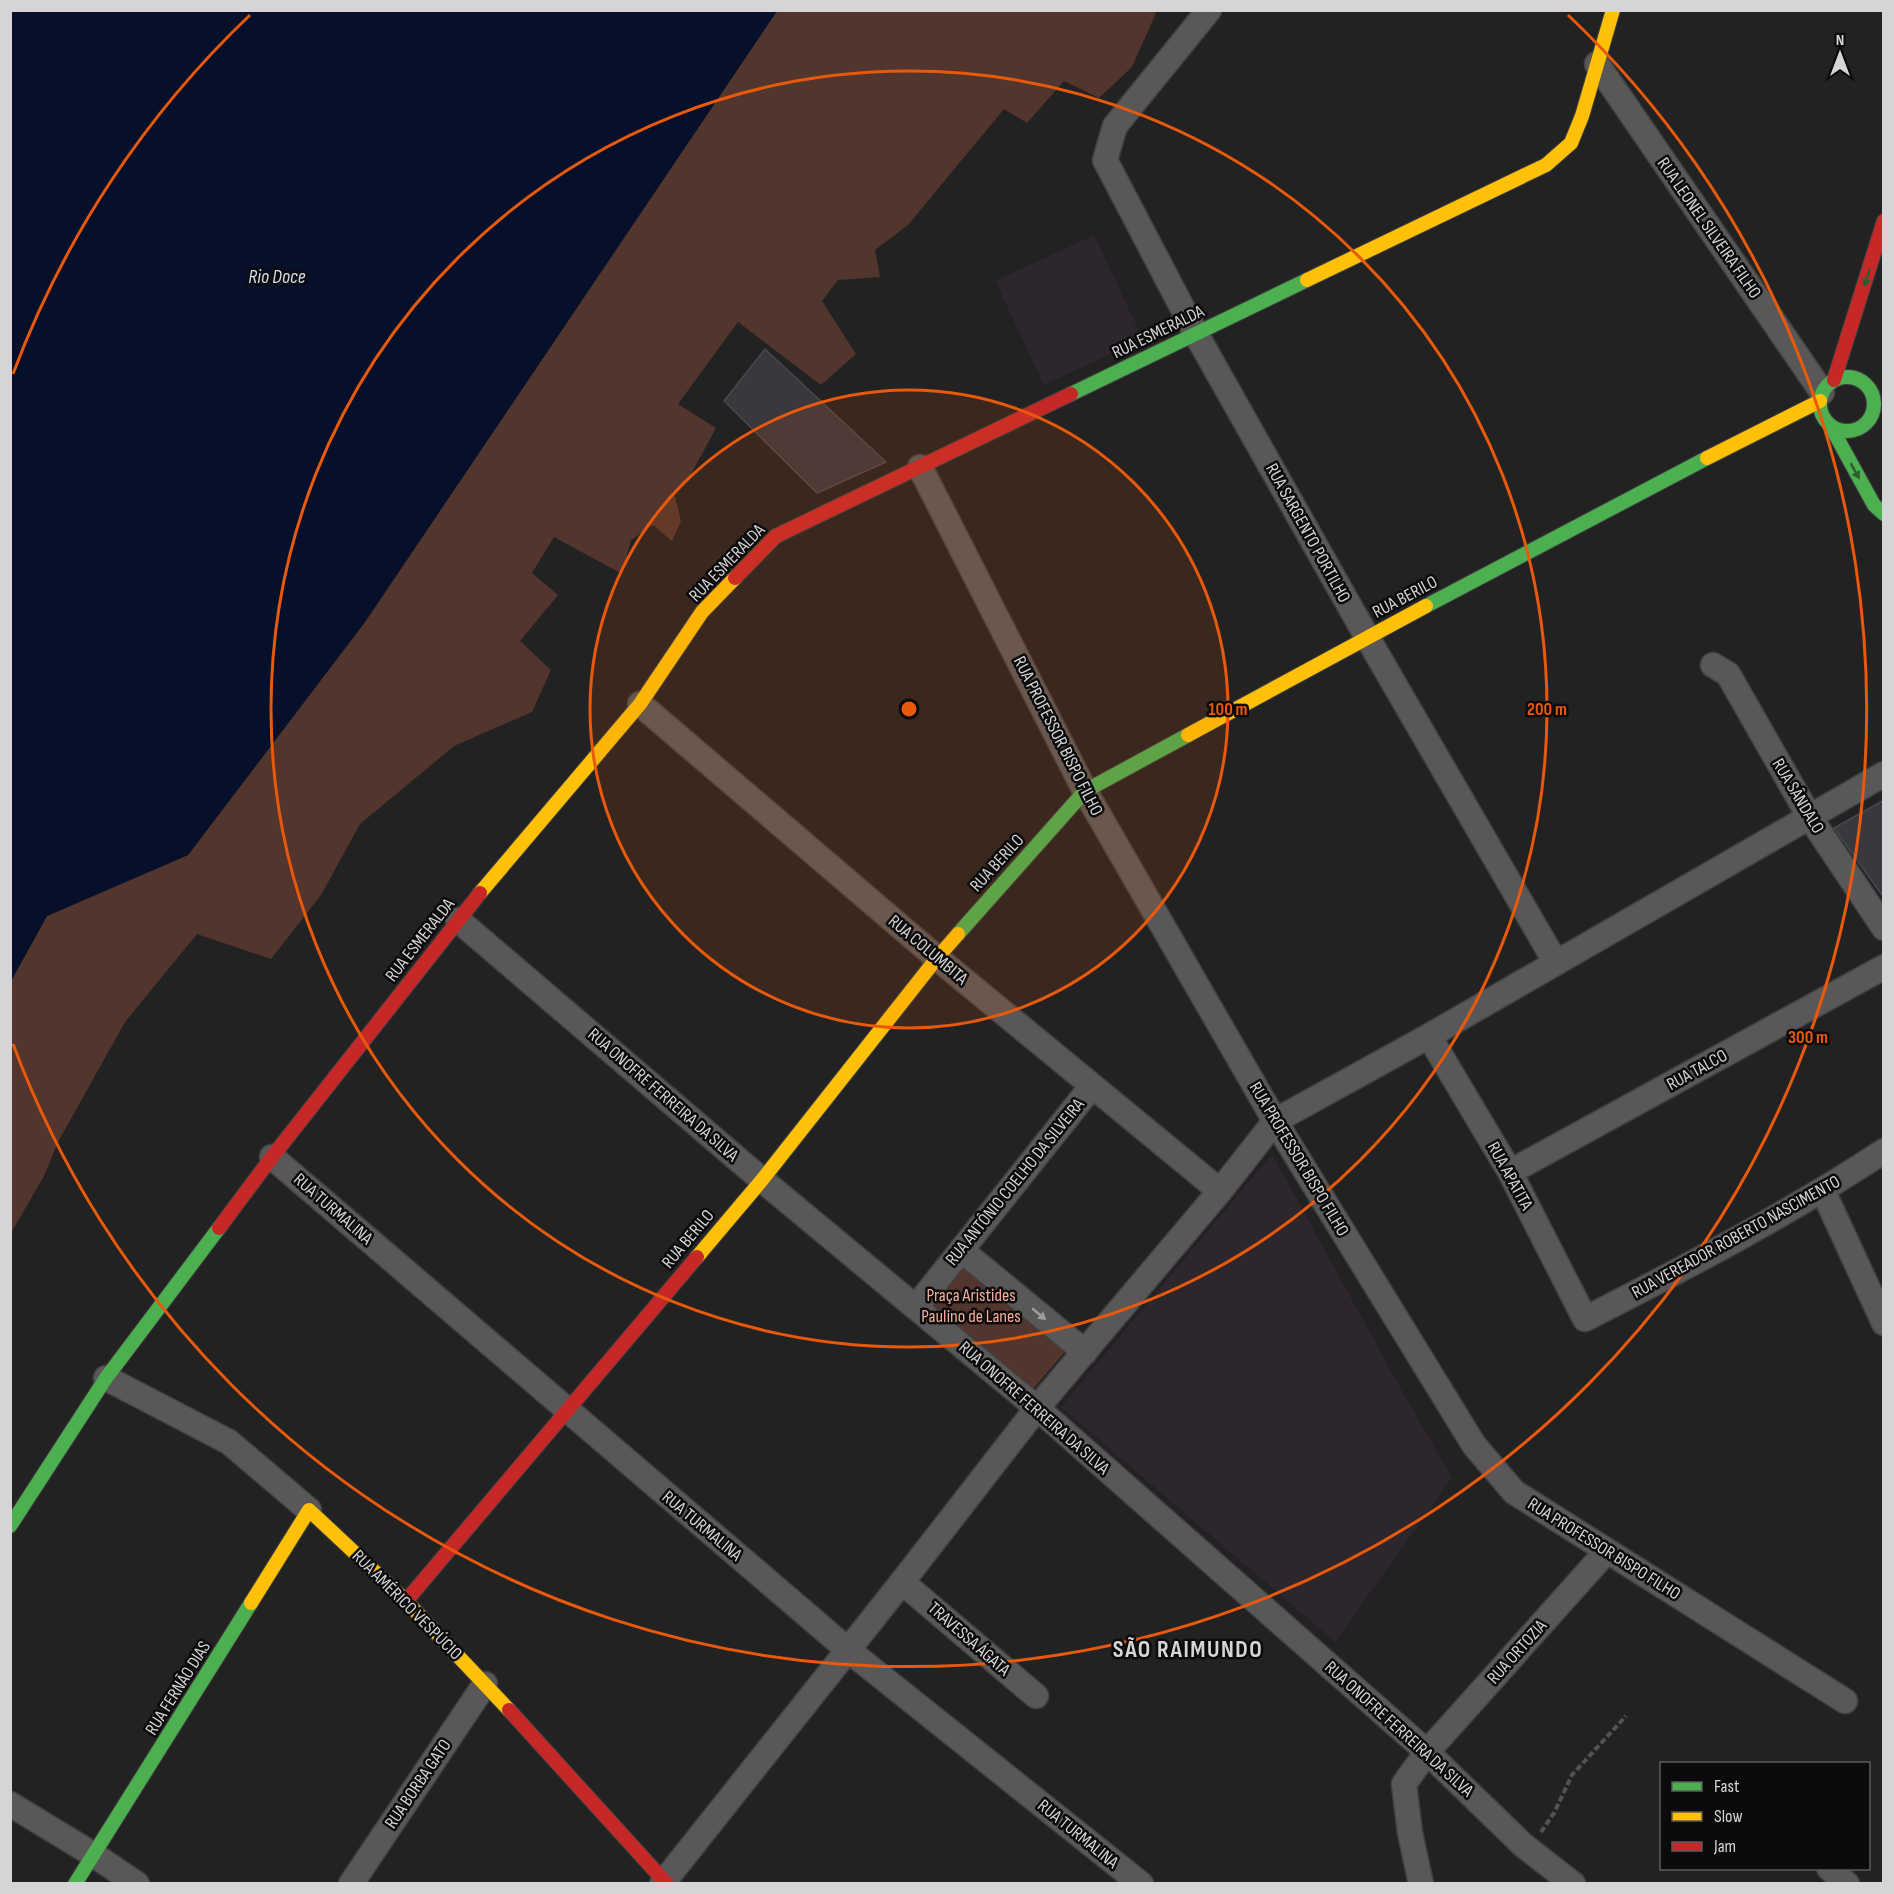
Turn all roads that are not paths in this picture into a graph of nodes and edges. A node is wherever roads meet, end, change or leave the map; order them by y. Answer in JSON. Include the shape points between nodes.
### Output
{"nodes":[{"id":1,"x":1209,"y":10,"type":"edge"},
{"id":2,"x":1613,"y":10,"type":"edge"},
{"id":3,"x":1597,"y":64,"type":"junction"},
{"id":4,"x":1884,"y":221,"type":"edge"},
{"id":5,"x":1196,"y":334,"type":"junction"},
{"id":6,"x":1884,"y":390,"type":"edge"},
{"id":7,"x":1825,"y":391,"type":"junction"},
{"id":8,"x":1874,"y":408,"type":"junction"},
{"id":9,"x":1830,"y":425,"type":"junction"},
{"id":10,"x":1880,"y":425,"type":"dead end"},
{"id":11,"x":920,"y":466,"type":"junction"},
{"id":12,"x":1884,"y":514,"type":"edge"},
{"id":13,"x":1367,"y":637,"type":"junction"},
{"id":14,"x":1713,"y":665,"type":"dead end"},
{"id":15,"x":640,"y":704,"type":"junction"},
{"id":16,"x":1884,"y":774,"type":"edge"},
{"id":17,"x":1085,"y":792,"type":"junction"},
{"id":18,"x":1809,"y":816,"type":"junction"},
{"id":19,"x":458,"y":920,"type":"junction"},
{"id":20,"x":1884,"y":928,"type":"edge"},
{"id":21,"x":937,"y":958,"type":"junction"},
{"id":22,"x":1556,"y":963,"type":"junction"},
{"id":23,"x":1884,"y":967,"type":"edge"},
{"id":24,"x":1429,"y":1036,"type":"junction"},
{"id":25,"x":1092,"y":1086,"type":"junction"},
{"id":26,"x":1275,"y":1121,"type":"junction"},
{"id":27,"x":1884,"y":1151,"type":"edge"},
{"id":28,"x":272,"y":1157,"type":"junction"},
{"id":29,"x":1510,"y":1172,"type":"junction"},
{"id":30,"x":762,"y":1180,"type":"junction"},
{"id":31,"x":1220,"y":1191,"type":"junction"},
{"id":32,"x":1823,"y":1191,"type":"junction"},
{"id":33,"x":961,"y":1250,"type":"junction"},
{"id":34,"x":915,"y":1307,"type":"junction"},
{"id":35,"x":1585,"y":1319,"type":"joint"},
{"id":36,"x":1884,"y":1323,"type":"edge"},
{"id":37,"x":1085,"y":1352,"type":"junction"},
{"id":38,"x":106,"y":1378,"type":"junction"},
{"id":39,"x":1037,"y":1408,"type":"junction"},
{"id":40,"x":567,"y":1411,"type":"junction"},
{"id":41,"x":309,"y":1510,"type":"junction"},
{"id":42,"x":10,"y":1526,"type":"edge"},
{"id":43,"x":1606,"y":1551,"type":"junction"},
{"id":44,"x":902,"y":1582,"type":"junction"},
{"id":45,"x":406,"y":1601,"type":"junction"},
{"id":46,"x":848,"y":1650,"type":"junction"},
{"id":47,"x":485,"y":1684,"type":"junction"},
{"id":48,"x":1036,"y":1696,"type":"dead end"},
{"id":49,"x":1845,"y":1701,"type":"dead end"},
{"id":50,"x":1427,"y":1752,"type":"junction"},
{"id":51,"x":10,"y":1804,"type":"edge"},
{"id":52,"x":94,"y":1855,"type":"junction"},
{"id":53,"x":1830,"y":1870,"type":"edge"},
{"id":54,"x":664,"y":1882,"type":"edge"},
{"id":55,"x":75,"y":1884,"type":"edge"},
{"id":56,"x":136,"y":1884,"type":"edge"},
{"id":57,"x":351,"y":1884,"type":"edge"},
{"id":58,"x":1141,"y":1884,"type":"edge"},
{"id":59,"x":1421,"y":1884,"type":"edge"},
{"id":60,"x":1573,"y":1884,"type":"edge"},
{"id":61,"x":1847,"y":1884,"type":"edge"}],
"edges":[{"from":1,"to":5,"type":"street","name":"RUA SARGENTO PORTILHO","via":[[1115,126],[1105,160]]},
{"from":2,"to":3,"type":"street","name":"RUA ESMERALDA"},
{"from":3,"to":5,"type":"street","name":"RUA ESMERALDA","via":[[1571,143],[1546,165]]},
{"from":3,"to":7,"type":"street","name":"RUA LEONEL SILVEIRA FILHO"},
{"from":4,"to":7,"type":"street","one_way":true,"via":[[1846,346]]},
{"from":5,"to":11,"type":"street","name":"RUA ESMERALDA"},
{"from":5,"to":13,"type":"street","name":"RUA SARGENTO PORTILHO"},
{"from":6,"to":8,"type":"street"},
{"from":7,"to":8,"type":"street","via":[[1851,377],[1871,391]]},
{"from":7,"to":9,"type":"street","via":[[1820,410]]},
{"from":7,"to":13,"type":"street","name":"RUA BERILO","via":[[1787,416]]},
{"from":8,"to":9,"type":"street","via":[[1856,429],[1847,431]]},
{"from":8,"to":10,"type":"street"},
{"from":9,"to":12,"type":"street","one_way":true,"via":[[1874,505]]},
{"from":11,"to":15,"type":"street","name":"RUA ESMERALDA","via":[[776,536],[702,612]]},
{"from":11,"to":17,"type":"street","name":"RUA PROFESSOR BISPO FILHO"},
{"from":13,"to":17,"type":"street","name":"RUA BERILO"},
{"from":13,"to":22,"type":"street","name":"RUA SARGENTO PORTILHO"},
{"from":14,"to":18,"type":"street","name":"RUA SÂNDALO","via":[[1728,674]]},
{"from":15,"to":19,"type":"street","name":"RUA ESMERALDA"},
{"from":15,"to":21,"type":"street","name":"RUA COLUMBITA"},
{"from":16,"to":18,"type":"street"},
{"from":17,"to":21,"type":"street","name":"RUA BERILO"},
{"from":17,"to":26,"type":"street","name":"RUA PROFESSOR BISPO FILHO"},
{"from":18,"to":20,"type":"street","name":"RUA SÂNDALO"},
{"from":18,"to":22,"type":"street"},
{"from":19,"to":28,"type":"street","name":"RUA ESMERALDA"},
{"from":19,"to":30,"type":"street","name":"RUA ONOFRE FERREIRA DA SILVA"},
{"from":21,"to":25,"type":"street","name":"RUA COLUMBITA"},
{"from":21,"to":30,"type":"street","name":"RUA BERILO"},
{"from":22,"to":24,"type":"street"},
{"from":23,"to":29,"type":"street","name":"RUA TALCO"},
{"from":24,"to":26,"type":"street"},
{"from":24,"to":29,"type":"street","name":"RUA APATITA"},
{"from":25,"to":31,"type":"street","name":"RUA COLUMBITA"},
{"from":25,"to":33,"type":"street","name":"RUA ANTÔNIO COELHO DA SILVEIRA"},
{"from":26,"to":31,"type":"street"},
{"from":26,"to":43,"type":"street","name":"RUA PROFESSOR BISPO FILHO","via":[[1474,1445],[1514,1492]]},
{"from":27,"to":32,"type":"street","name":"RUA VEREADOR ROBERTO NASCIMENTO"},
{"from":28,"to":38,"type":"street","name":"RUA ESMERALDA"},
{"from":28,"to":40,"type":"street","name":"RUA TURMALINA"},
{"from":29,"to":35,"type":"street","name":"RUA APATITA"},
{"from":30,"to":34,"type":"street","name":"RUA ONOFRE FERREIRA DA SILVA"},
{"from":30,"to":40,"type":"street","name":"RUA BERILO"},
{"from":31,"to":37,"type":"street"},
{"from":32,"to":35,"type":"street","name":"RUA VEREADOR ROBERTO NASCIMENTO"},
{"from":32,"to":36,"type":"street"},
{"from":33,"to":34,"type":"street","name":"RUA ANTÔNIO COELHO DA SILVEIRA"},
{"from":33,"to":37,"type":"street","one_way":true},
{"from":34,"to":39,"type":"street","name":"RUA ONOFRE FERREIRA DA SILVA"},
{"from":37,"to":39,"type":"street"},
{"from":38,"to":41,"type":"street","name":"RUA AMÉRICO VESPÚCIO","via":[[229,1442]]},
{"from":38,"to":42,"type":"street","name":"RUA ESMERALDA"},
{"from":39,"to":44,"type":"street"},
{"from":39,"to":50,"type":"street","name":"RUA ONOFRE FERREIRA DA SILVA"},
{"from":40,"to":45,"type":"street","name":"RUA BERILO"},
{"from":40,"to":46,"type":"street","name":"RUA TURMALINA"},
{"from":41,"to":45,"type":"street","name":"RUA AMÉRICO VESPÚCIO"},
{"from":41,"to":52,"type":"street","name":"RUA FERNÃO DIAS"},
{"from":43,"to":49,"type":"street","name":"RUA PROFESSOR BISPO FILHO"},
{"from":43,"to":50,"type":"street","name":"RUA ORTOZIA"},
{"from":44,"to":46,"type":"street"},
{"from":44,"to":48,"type":"street","name":"TRAVESSA ÁGATA"},
{"from":45,"to":47,"type":"street","name":"RUA AMÉRICO VESPÚCIO"},
{"from":46,"to":54,"type":"street"},
{"from":46,"to":58,"type":"street","name":"RUA TURMALINA"},
{"from":47,"to":54,"type":"street","name":"RUA AMÉRICO VESPÚCIO"},
{"from":47,"to":57,"type":"street","name":"RUA BORBA GATO"},
{"from":50,"to":59,"type":"street","name":"RUA ORTOZIA","via":[[1404,1784]]},
{"from":50,"to":60,"type":"street","name":"RUA ONOFRE FERREIRA DA SILVA","via":[[1523,1845]]},
{"from":51,"to":52,"type":"street"},
{"from":52,"to":55,"type":"street","name":"RUA FERNÃO DIAS"},
{"from":52,"to":56,"type":"street"},
{"from":53,"to":61,"type":"street"}]}
